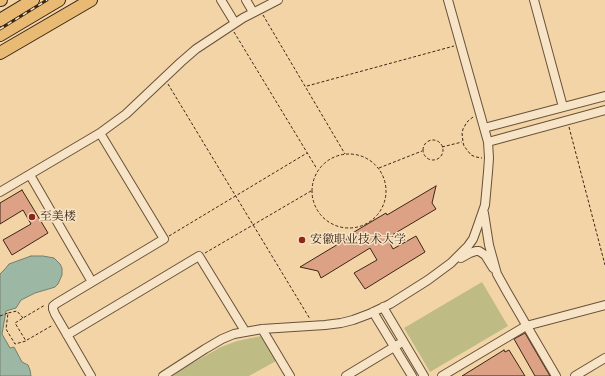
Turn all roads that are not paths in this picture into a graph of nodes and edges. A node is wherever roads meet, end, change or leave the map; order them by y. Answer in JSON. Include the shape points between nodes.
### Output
{"nodes":[{"id":1,"x":33,"y":0,"type":"edge"},
{"id":2,"x":59,"y":0,"type":"edge"},
{"id":3,"x":91,"y":0,"type":"edge"},
{"id":4,"x":221,"y":0,"type":"edge"},
{"id":5,"x":246,"y":0,"type":"edge"},
{"id":6,"x":278,"y":0,"type":"edge"},
{"id":7,"x":448,"y":0,"type":"edge"},
{"id":8,"x":534,"y":0,"type":"edge"},
{"id":9,"x":256,"y":11,"type":"junction"},
{"id":10,"x":0,"y":20,"type":"edge"},
{"id":11,"x":233,"y":24,"type":"junction"},
{"id":12,"x":0,"y":35,"type":"edge"},
{"id":13,"x":0,"y":53,"type":"edge"},
{"id":14,"x":605,"y":96,"type":"edge"},
{"id":15,"x":563,"y":107,"type":"junction"},
{"id":16,"x":605,"y":110,"type":"edge"},
{"id":17,"x":484,"y":128,"type":"junction"},
{"id":18,"x":100,"y":133,"type":"junction"},
{"id":19,"x":488,"y":142,"type":"junction"},
{"id":20,"x":30,"y":175,"type":"junction"},
{"id":21,"x":0,"y":192,"type":"edge"},
{"id":22,"x":484,"y":208,"type":"junction"},
{"id":23,"x":452,"y":263,"type":"junction"},
{"id":24,"x":497,"y":274,"type":"junction"},
{"id":25,"x":92,"y":282,"type":"junction"},
{"id":26,"x":605,"y":305,"type":"edge"},
{"id":27,"x":382,"y":307,"type":"junction"},
{"id":28,"x":373,"y":312,"type":"junction"},
{"id":29,"x":526,"y":326,"type":"junction"},
{"id":30,"x":262,"y":329,"type":"junction"},
{"id":31,"x":246,"y":331,"type":"junction"},
{"id":32,"x":67,"y":335,"type":"junction"},
{"id":33,"x":403,"y":341,"type":"junction"},
{"id":34,"x":394,"y":347,"type":"junction"},
{"id":35,"x":605,"y":358,"type":"edge"},
{"id":36,"x":91,"y":376,"type":"edge"},
{"id":37,"x":163,"y":376,"type":"edge"},
{"id":38,"x":290,"y":376,"type":"edge"},
{"id":39,"x":346,"y":376,"type":"edge"},
{"id":40,"x":412,"y":376,"type":"edge"},
{"id":41,"x":424,"y":376,"type":"edge"},
{"id":42,"x":442,"y":376,"type":"edge"},
{"id":43,"x":556,"y":376,"type":"edge"},
{"id":44,"x":575,"y":376,"type":"edge"}],
"edges":[{"from":1,"to":10,"type":"highway"},
{"from":2,"to":12,"type":"highway"},
{"from":3,"to":13,"type":"highway"},
{"from":4,"to":11,"type":"lane"},
{"from":5,"to":9,"type":"lane"},
{"from":6,"to":9,"type":"lane"},
{"from":7,"to":17,"type":"lane"},
{"from":8,"to":15,"type":"lane"},
{"from":9,"to":11,"type":"lane"},
{"from":11,"to":18,"type":"lane","via":[[196,49],[126,114]]},
{"from":14,"to":15,"type":"lane"},
{"from":15,"to":17,"type":"lane"},
{"from":16,"to":19,"type":"lane"},
{"from":17,"to":19,"type":"lane"},
{"from":18,"to":20,"type":"lane"},
{"from":18,"to":25,"type":"lane","via":[[164,238]]},
{"from":19,"to":22,"type":"lane"},
{"from":20,"to":21,"type":"lane"},
{"from":20,"to":25,"type":"lane"},
{"from":22,"to":23,"type":"lane","via":[[472,239]]},
{"from":22,"to":24,"type":"lane"},
{"from":23,"to":24,"type":"lane","via":[[479,251],[485,255]]},
{"from":23,"to":27,"type":"lane"},
{"from":24,"to":29,"type":"lane"},
{"from":25,"to":32,"type":"lane","via":[[54,306],[53,312]]},
{"from":26,"to":29,"type":"lane"},
{"from":27,"to":28,"type":"lane"},
{"from":27,"to":33,"type":"lane"},
{"from":28,"to":30,"type":"lane","via":[[341,323]]},
{"from":28,"to":34,"type":"lane"},
{"from":29,"to":42,"type":"lane"},
{"from":29,"to":43,"type":"lane"},
{"from":30,"to":31,"type":"lane"},
{"from":30,"to":38,"type":"lane"},
{"from":31,"to":32,"type":"lane","via":[[199,256]]},
{"from":31,"to":37,"type":"lane","via":[[222,339]]},
{"from":32,"to":36,"type":"lane"},
{"from":33,"to":34,"type":"lane"},
{"from":33,"to":41,"type":"lane"},
{"from":34,"to":39,"type":"lane"},
{"from":34,"to":40,"type":"lane"},
{"from":35,"to":44,"type":"lane"}]}
